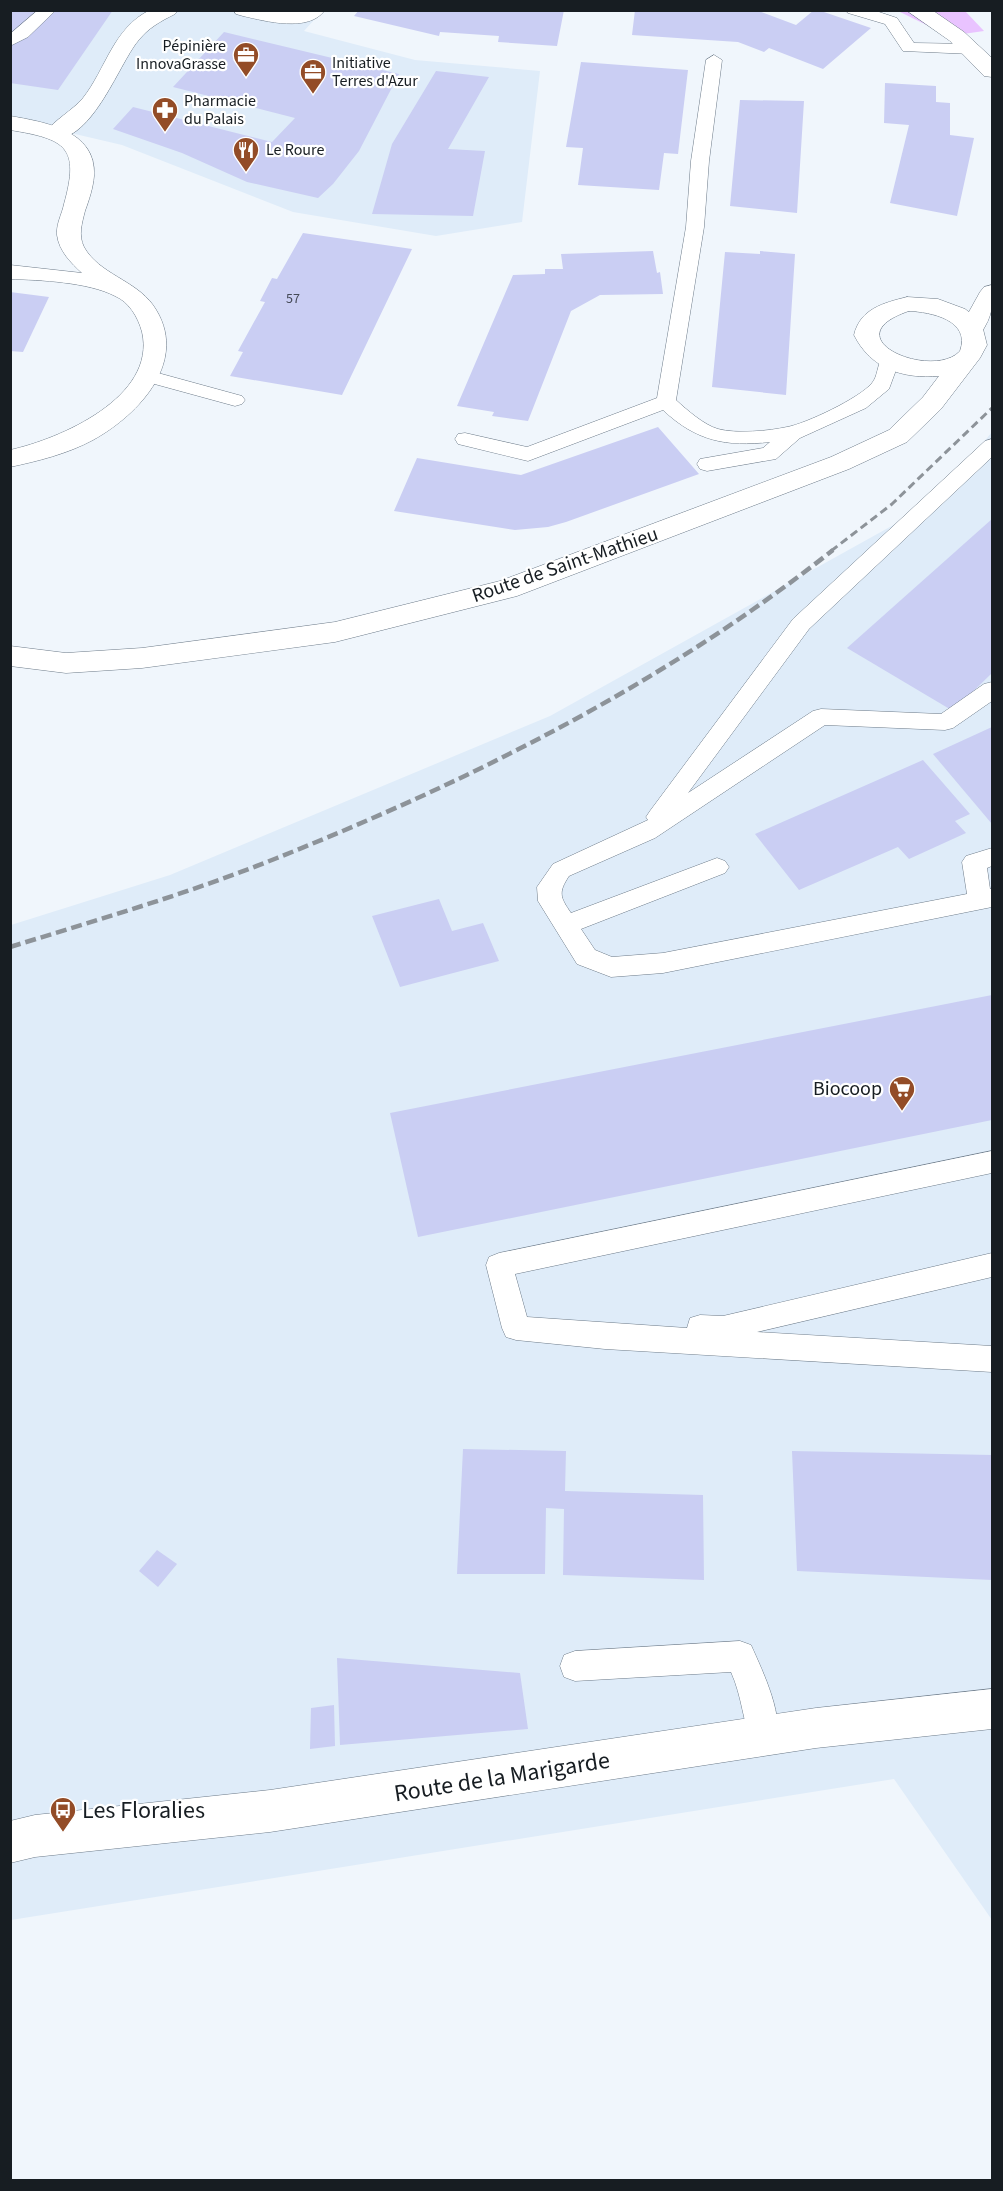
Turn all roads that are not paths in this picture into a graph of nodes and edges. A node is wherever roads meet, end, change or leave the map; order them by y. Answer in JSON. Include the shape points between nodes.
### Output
{"nodes":[{"id":1,"x":48,"y":10,"type":"edge"},
{"id":2,"x":168,"y":10,"type":"edge"},
{"id":3,"x":243,"y":10,"type":"edge"},
{"id":4,"x":315,"y":10,"type":"edge"},
{"id":5,"x":854,"y":10,"type":"edge"},
{"id":6,"x":916,"y":10,"type":"edge"},
{"id":7,"x":10,"y":41,"type":"edge"},
{"id":8,"x":972,"y":48,"type":"junction"},
{"id":9,"x":714,"y":60,"type":"dead end"},
{"id":10,"x":993,"y":71,"type":"edge"},
{"id":11,"x":10,"y":123,"type":"edge"},
{"id":12,"x":56,"y":133,"type":"junction"},
{"id":13,"x":68,"y":236,"type":"junction"},
{"id":14,"x":15,"y":272,"type":"edge"},
{"id":15,"x":123,"y":290,"type":"junction"},
{"id":16,"x":993,"y":292,"type":"edge"},
{"id":17,"x":976,"y":341,"type":"edge"},
{"id":18,"x":889,"y":362,"type":"junction"},
{"id":19,"x":147,"y":376,"type":"junction"},
{"id":20,"x":235,"y":400,"type":"dead end"},
{"id":21,"x":666,"y":402,"type":"junction"},
{"id":22,"x":793,"y":433,"type":"junction"},
{"id":23,"x":465,"y":439,"type":"dead end"},
{"id":24,"x":993,"y":446,"type":"edge"},
{"id":25,"x":10,"y":459,"type":"edge"},
{"id":26,"x":707,"y":464,"type":"dead end"},
{"id":27,"x":10,"y":656,"type":"edge"},
{"id":28,"x":993,"y":690,"type":"edge"},
{"id":29,"x":647,"y":832,"type":"junction"},
{"id":30,"x":993,"y":857,"type":"edge"},
{"id":31,"x":717,"y":867,"type":"dead end"},
{"id":32,"x":986,"y":899,"type":"edge"},
{"id":33,"x":566,"y":925,"type":"junction"},
{"id":34,"x":993,"y":1162,"type":"edge"},
{"id":35,"x":993,"y":1265,"type":"edge"},
{"id":36,"x":512,"y":1315,"type":"junction"},
{"id":37,"x":993,"y":1359,"type":"edge"},
{"id":38,"x":575,"y":1666,"type":"dead end"},
{"id":39,"x":993,"y":1709,"type":"edge"},
{"id":40,"x":764,"y":1736,"type":"junction"},
{"id":41,"x":10,"y":1842,"type":"edge"}],
"edges":[{"from":1,"to":7,"type":"lane"},
{"from":2,"to":12,"type":"street","via":[[125,40],[96,96],[80,116]]},
{"from":3,"to":4,"type":"street","via":[[284,19]]},
{"from":5,"to":8,"type":"lane","via":[[891,21],[909,48]]},
{"from":6,"to":8,"type":"street"},
{"from":8,"to":10,"type":"street"},
{"from":9,"to":21,"type":"lane","via":[[695,227]]},
{"from":11,"to":12,"type":"street"},
{"from":12,"to":13,"type":"street","via":[[74,145],[84,171]]},
{"from":13,"to":14,"type":"street","via":[[57,260],[41,269]]},
{"from":13,"to":15,"type":"street","via":[[86,264]]},
{"from":14,"to":15,"type":"street"},
{"from":15,"to":19,"type":"street","via":[[148,315],[157,333],[156,355]]},
{"from":16,"to":17,"type":"street","name":"Route de Saint-Mathieu"},
{"from":17,"to":18,"type":"street","via":[[952,367],[934,371]]},
{"from":17,"to":18,"type":"street","via":[[955,314],[932,305],[890,307],[876,314],[867,333],[867,341],[875,352]]},
{"from":17,"to":27,"type":"street","name":"Route de Saint-Mathieu","via":[[932,403],[898,436],[840,463],[507,589],[335,632],[142,658],[66,663]]},
{"from":18,"to":22,"type":"lane","via":[[882,385],[859,404]]},
{"from":19,"to":20,"type":"lane"},
{"from":19,"to":25,"type":"street","via":[[116,411],[85,434],[43,452]]},
{"from":21,"to":22,"type":"lane","via":[[713,435],[759,437]]},
{"from":21,"to":23,"type":"lane","via":[[528,454]]},
{"from":22,"to":26,"type":"lane","via":[[769,454]]},
{"from":24,"to":29,"type":"lane","via":[[801,624]]},
{"from":28,"to":29,"type":"lane","via":[[945,722],[821,717]]},
{"from":29,"to":33,"type":"lane","via":[[561,870],[549,887],[550,901]]},
{"from":30,"to":32,"type":"lane","via":[[974,862]]},
{"from":31,"to":33,"type":"lane"},
{"from":32,"to":33,"type":"lane","via":[[663,963],[611,967],[586,957]]},
{"from":34,"to":36,"type":"lane","via":[[499,1265]]},
{"from":35,"to":36,"type":"lane","via":[[723,1328]]},
{"from":36,"to":37,"type":"lane","via":[[516,1328]]},
{"from":38,"to":40,"type":"lane","via":[[740,1656],[754,1687]]},
{"from":39,"to":40,"type":"street","name":"Route de la Marigarde"},
{"from":40,"to":41,"type":"street","name":"Route de la Marigarde","via":[[270,1811]]}]}
